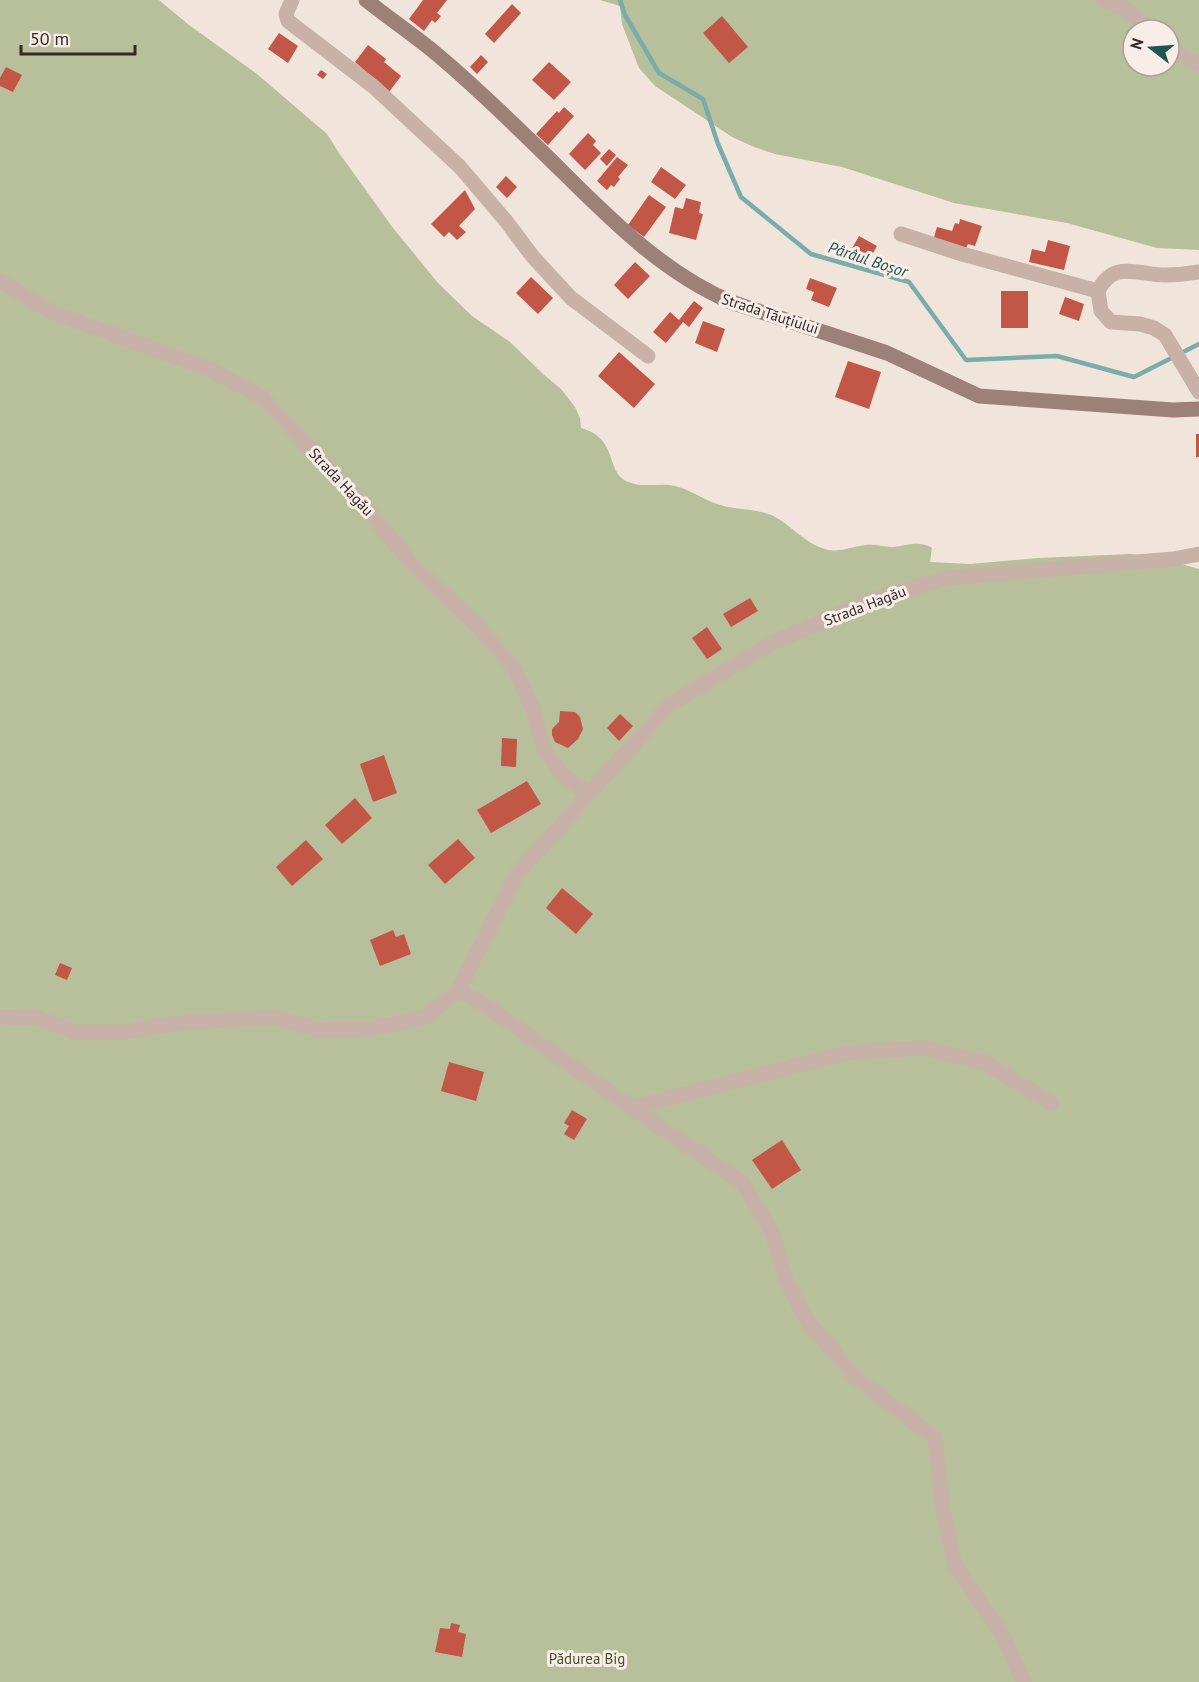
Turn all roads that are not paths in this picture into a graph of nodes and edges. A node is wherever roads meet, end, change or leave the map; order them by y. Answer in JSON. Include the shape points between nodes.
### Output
{"nodes":[{"id":1,"x":292,"y":0,"type":"edge"},
{"id":2,"x":366,"y":0,"type":"edge"},
{"id":3,"x":1103,"y":0,"type":"edge"},
{"id":4,"x":1137,"y":18,"type":"edge"},
{"id":5,"x":1181,"y":54,"type":"edge"},
{"id":6,"x":1199,"y":64,"type":"edge"},
{"id":7,"x":901,"y":234,"type":"dead end"},
{"id":8,"x":1199,"y":272,"type":"edge"},
{"id":9,"x":0,"y":281,"type":"edge"},
{"id":10,"x":1098,"y":291,"type":"junction"},
{"id":11,"x":648,"y":356,"type":"dead end"},
{"id":12,"x":1199,"y":392,"type":"edge"},
{"id":13,"x":1199,"y":409,"type":"edge"},
{"id":14,"x":1199,"y":554,"type":"edge"},
{"id":15,"x":588,"y":793,"type":"junction"},
{"id":16,"x":458,"y":991,"type":"junction"},
{"id":17,"x":0,"y":1017,"type":"edge"},
{"id":18,"x":1051,"y":1103,"type":"dead end"},
{"id":19,"x":632,"y":1108,"type":"junction"},
{"id":20,"x":1024,"y":1682,"type":"edge"}],
"edges":[{"from":1,"to":11,"type":"street","via":[[286,14],[288,21],[374,87],[460,167],[571,298]]},
{"from":2,"to":13,"type":"street","name":"Strada Tăuțiului","via":[[430,48],[622,230],[677,274],[708,292],[887,353],[979,396]]},
{"from":3,"to":4,"type":"street"},
{"from":5,"to":6,"type":"street"},
{"from":7,"to":10,"type":"street"},
{"from":8,"to":10,"type":"street","via":[[1164,275],[1122,271],[1110,275]]},
{"from":9,"to":15,"type":"street","name":"Strada Hagău","via":[[51,312],[209,369],[262,397],[362,503],[413,565],[514,668],[533,710],[544,750],[565,777]]},
{"from":10,"to":12,"type":"street","via":[[1098,301],[1111,322],[1140,324],[1165,335]]},
{"from":14,"to":15,"type":"street","name":"Strada Hagău","via":[[947,578],[875,599],[772,643],[669,705]]},
{"from":15,"to":16,"type":"street","name":"Strada Hagău","via":[[517,874]]},
{"from":16,"to":17,"type":"street","via":[[426,1017],[370,1029],[318,1030],[277,1018],[187,1022],[125,1032],[74,1032],[38,1018]]},
{"from":16,"to":19,"type":"street"},
{"from":18,"to":19,"type":"street","via":[[984,1062],[922,1048],[846,1053]]},
{"from":19,"to":20,"type":"street","via":[[742,1182],[772,1232],[786,1280],[808,1322],[857,1379],[935,1438],[943,1509],[955,1566],[1001,1632]]}]}
